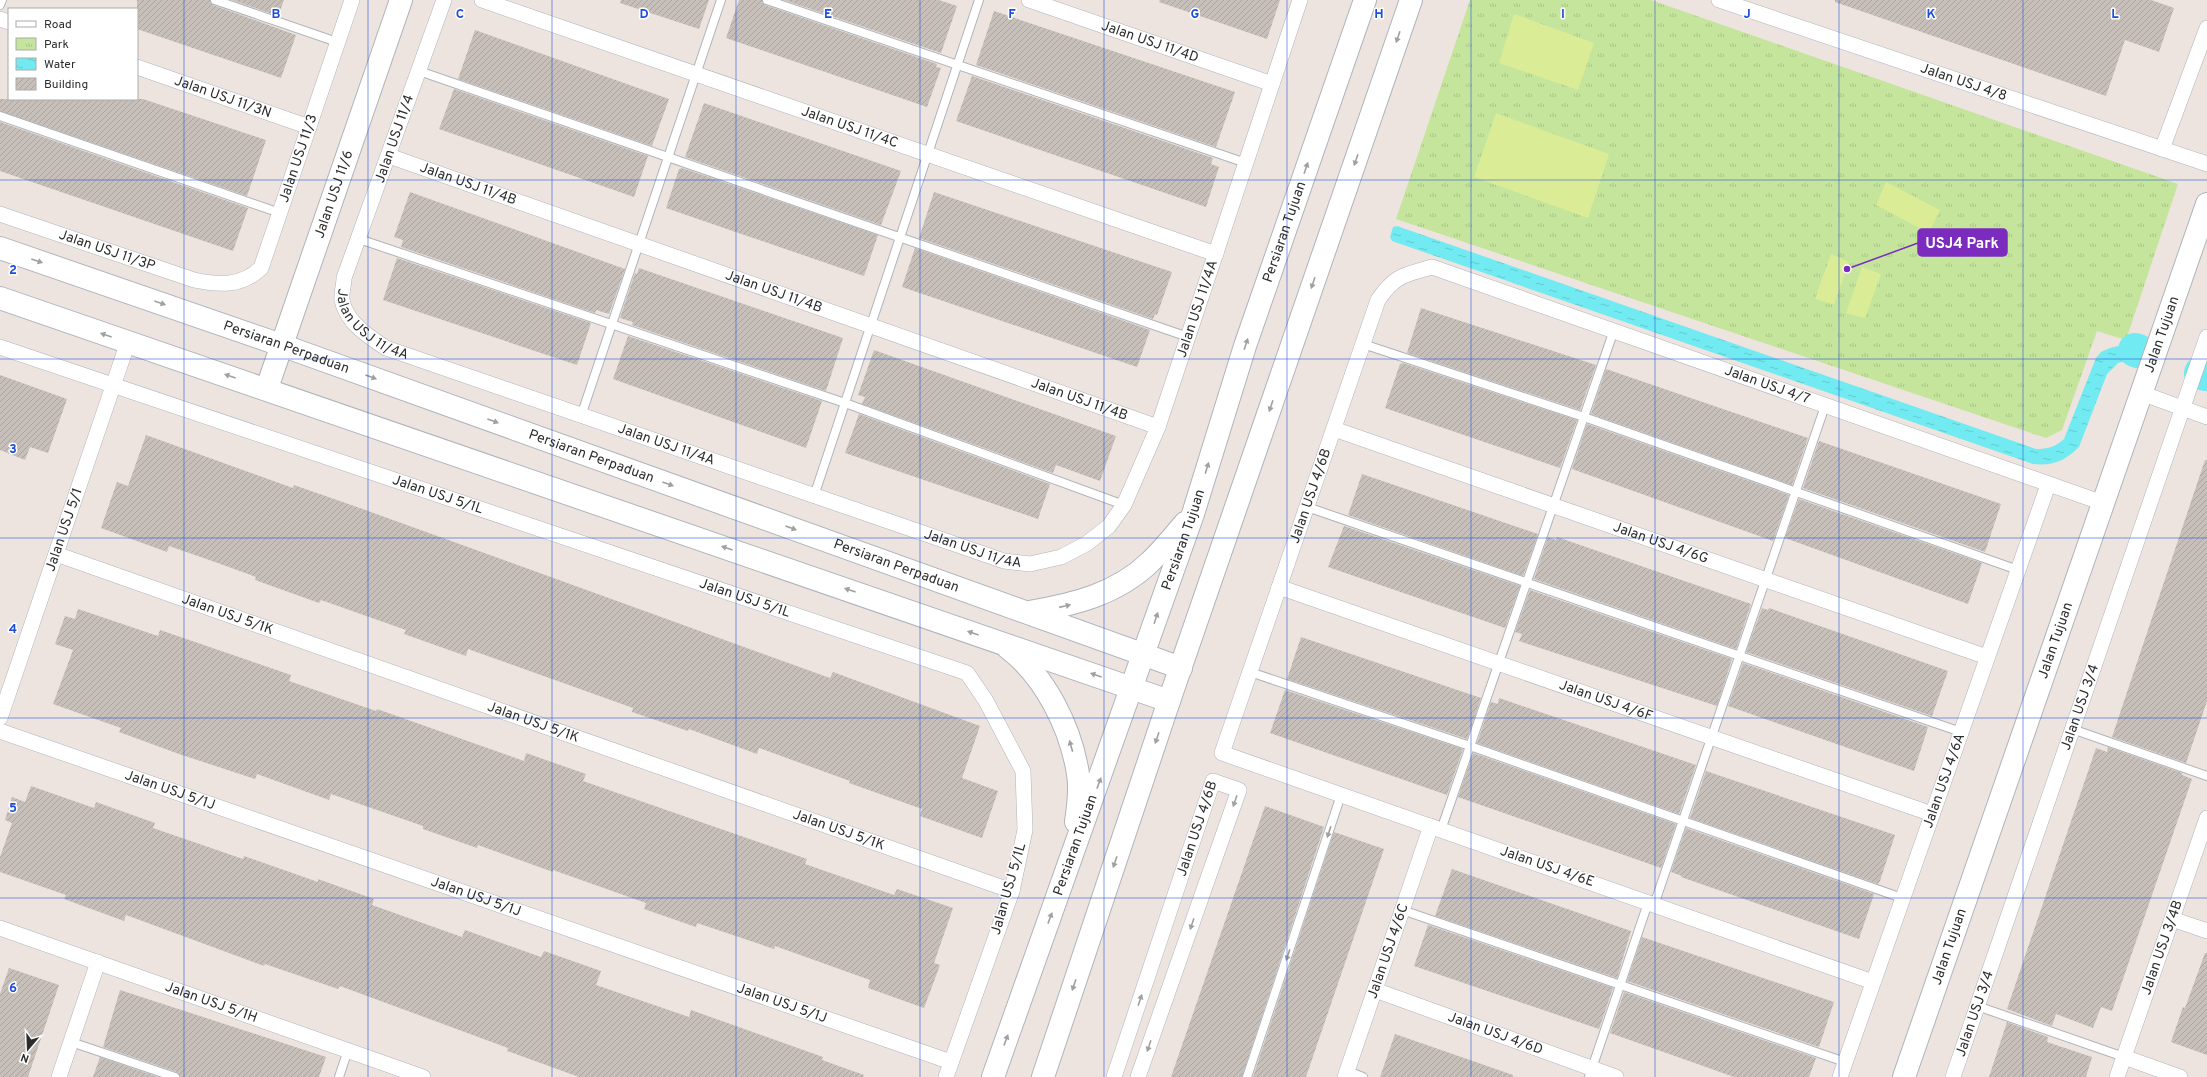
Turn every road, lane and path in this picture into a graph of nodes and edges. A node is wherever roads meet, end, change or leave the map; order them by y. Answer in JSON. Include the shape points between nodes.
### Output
{"nodes":[{"id":1,"x":2,"y":0,"type":"edge"},
{"id":2,"x":215,"y":0,"type":"edge"},
{"id":3,"x":352,"y":0,"type":"edge"},
{"id":4,"x":401,"y":0,"type":"edge"},
{"id":5,"x":444,"y":0,"type":"edge"},
{"id":6,"x":482,"y":0,"type":"edge"},
{"id":7,"x":721,"y":0,"type":"edge"},
{"id":8,"x":767,"y":0,"type":"edge"},
{"id":9,"x":979,"y":0,"type":"edge"},
{"id":10,"x":1029,"y":0,"type":"edge"},
{"id":11,"x":1300,"y":0,"type":"edge"},
{"id":12,"x":1365,"y":0,"type":"edge"},
{"id":13,"x":1411,"y":0,"type":"edge"},
{"id":14,"x":1719,"y":0,"type":"edge"},
{"id":15,"x":0,"y":5,"type":"edge"},
{"id":16,"x":2207,"y":28,"type":"edge"},
{"id":17,"x":337,"y":42,"type":"junction"},
{"id":18,"x":958,"y":65,"type":"junction"},
{"id":19,"x":138,"y":67,"type":"edge"},
{"id":20,"x":419,"y":70,"type":"junction"},
{"id":21,"x":696,"y":74,"type":"junction"},
{"id":22,"x":1272,"y":84,"type":"junction"},
{"id":23,"x":0,"y":116,"type":"edge"},
{"id":24,"x":309,"y":127,"type":"junction"},
{"id":25,"x":2162,"y":149,"type":"junction"},
{"id":26,"x":928,"y":154,"type":"junction"},
{"id":27,"x":389,"y":156,"type":"junction"},
{"id":28,"x":668,"y":157,"type":"junction"},
{"id":29,"x":1246,"y":163,"type":"junction"},
{"id":30,"x":2207,"y":164,"type":"edge"},
{"id":31,"x":2207,"y":204,"type":"edge"},
{"id":32,"x":280,"y":213,"type":"junction"},
{"id":33,"x":0,"y":214,"type":"edge"},
{"id":34,"x":900,"y":238,"type":"junction"},
{"id":35,"x":359,"y":239,"type":"junction"},
{"id":36,"x":638,"y":244,"type":"junction"},
{"id":37,"x":0,"y":248,"type":"edge"},
{"id":38,"x":1216,"y":254,"type":"junction"},
{"id":39,"x":1432,"y":267,"type":"joint"},
{"id":40,"x":344,"y":278,"type":"joint"},
{"id":41,"x":215,"y":285,"type":"joint"},
{"id":42,"x":0,"y":298,"type":"edge"},
{"id":43,"x":612,"y":324,"type":"junction"},
{"id":44,"x":871,"y":326,"type":"junction"},
{"id":45,"x":1614,"y":330,"type":"junction"},
{"id":46,"x":1188,"y":337,"type":"junction"},
{"id":47,"x":128,"y":342,"type":"junction"},
{"id":48,"x":1363,"y":344,"type":"junction"},
{"id":49,"x":281,"y":345,"type":"junction"},
{"id":50,"x":2206,"y":346,"type":"edge"},
{"id":51,"x":0,"y":347,"type":"edge"},
{"id":52,"x":112,"y":386,"type":"junction"},
{"id":53,"x":266,"y":388,"type":"junction"},
{"id":54,"x":2141,"y":394,"type":"junction"},
{"id":55,"x":845,"y":403,"type":"junction"},
{"id":56,"x":1825,"y":406,"type":"junction"},
{"id":57,"x":2182,"y":408,"type":"junction"},
{"id":58,"x":581,"y":416,"type":"junction"},
{"id":59,"x":1584,"y":417,"type":"junction"},
{"id":60,"x":2207,"y":417,"type":"edge"},
{"id":61,"x":1158,"y":427,"type":"junction"},
{"id":62,"x":1334,"y":429,"type":"junction"},
{"id":63,"x":2048,"y":485,"type":"junction"},
{"id":64,"x":1796,"y":492,"type":"junction"},
{"id":65,"x":814,"y":496,"type":"junction"},
{"id":66,"x":2103,"y":504,"type":"junction"},
{"id":67,"x":1124,"y":505,"type":"junction"},
{"id":68,"x":1554,"y":506,"type":"junction"},
{"id":69,"x":1307,"y":507,"type":"junction"},
{"id":70,"x":1193,"y":514,"type":"junction"},
{"id":71,"x":56,"y":554,"type":"junction"},
{"id":72,"x":2018,"y":570,"type":"junction"},
{"id":73,"x":1765,"y":580,"type":"junction"},
{"id":74,"x":1527,"y":583,"type":"junction"},
{"id":75,"x":1279,"y":587,"type":"junction"},
{"id":76,"x":1026,"y":612,"type":"junction"},
{"id":77,"x":1000,"y":642,"type":"junction"},
{"id":78,"x":1740,"y":654,"type":"junction"},
{"id":79,"x":1144,"y":655,"type":"junction"},
{"id":80,"x":1987,"y":658,"type":"junction"},
{"id":81,"x":1499,"y":663,"type":"junction"},
{"id":82,"x":1181,"y":668,"type":"junction"},
{"id":83,"x":1250,"y":672,"type":"junction"},
{"id":84,"x":1133,"y":688,"type":"junction"},
{"id":85,"x":1169,"y":702,"type":"junction"},
{"id":86,"x":0,"y":718,"type":"edge"},
{"id":87,"x":2072,"y":729,"type":"junction"},
{"id":88,"x":0,"y":731,"type":"edge"},
{"id":89,"x":1961,"y":732,"type":"junction"},
{"id":90,"x":1711,"y":737,"type":"junction"},
{"id":91,"x":1470,"y":746,"type":"junction"},
{"id":92,"x":1222,"y":753,"type":"joint"},
{"id":93,"x":2207,"y":776,"type":"edge"},
{"id":94,"x":1341,"y":795,"type":"junction"},
{"id":95,"x":1932,"y":814,"type":"junction"},
{"id":96,"x":2207,"y":818,"type":"edge"},
{"id":97,"x":1683,"y":820,"type":"junction"},
{"id":98,"x":1436,"y":828,"type":"junction"},
{"id":99,"x":1068,"y":867,"type":"junction"},
{"id":100,"x":1012,"y":891,"type":"junction"},
{"id":101,"x":1902,"y":898,"type":"junction"},
{"id":102,"x":1650,"y":904,"type":"junction"},
{"id":103,"x":1402,"y":910,"type":"junction"},
{"id":104,"x":2172,"y":919,"type":"junction"},
{"id":105,"x":0,"y":928,"type":"edge"},
{"id":106,"x":2207,"y":931,"type":"edge"},
{"id":107,"x":98,"y":962,"type":"junction"},
{"id":108,"x":1873,"y":982,"type":"junction"},
{"id":109,"x":1620,"y":983,"type":"junction"},
{"id":110,"x":1375,"y":990,"type":"junction"},
{"id":111,"x":1978,"y":1006,"type":"junction"},
{"id":112,"x":71,"y":1042,"type":"junction"},
{"id":113,"x":348,"y":1050,"type":"junction"},
{"id":114,"x":2124,"y":1057,"type":"junction"},
{"id":115,"x":951,"y":1062,"type":"junction"},
{"id":116,"x":1845,"y":1062,"type":"junction"},
{"id":117,"x":1591,"y":1073,"type":"edge"},
{"id":118,"x":1346,"y":1074,"type":"edge"},
{"id":119,"x":59,"y":1077,"type":"edge"},
{"id":120,"x":175,"y":1077,"type":"edge"},
{"id":121,"x":339,"y":1077,"type":"edge"},
{"id":122,"x":424,"y":1077,"type":"edge"},
{"id":123,"x":946,"y":1077,"type":"edge"},
{"id":124,"x":993,"y":1077,"type":"edge"},
{"id":125,"x":1043,"y":1077,"type":"edge"},
{"id":126,"x":1114,"y":1077,"type":"edge"},
{"id":127,"x":1138,"y":1077,"type":"edge"},
{"id":128,"x":1247,"y":1077,"type":"edge"},
{"id":129,"x":1363,"y":1077,"type":"edge"},
{"id":130,"x":1616,"y":1077,"type":"edge"},
{"id":131,"x":1840,"y":1077,"type":"edge"},
{"id":132,"x":1904,"y":1077,"type":"edge"},
{"id":133,"x":1953,"y":1077,"type":"edge"},
{"id":134,"x":2118,"y":1077,"type":"edge"},
{"id":135,"x":2180,"y":1077,"type":"edge"}],
"edges":[{"from":1,"to":15,"type":"lane"},
{"from":2,"to":17,"type":"lane"},
{"from":3,"to":17,"type":"street","name":"Jalan USJ 11/3"},
{"from":4,"to":49,"type":"main road","name":"Jalan USJ 11/6"},
{"from":5,"to":20,"type":"street","name":"Jalan USJ 11/4"},
{"from":6,"to":21,"type":"street","name":"Jalan USJ 11/4C"},
{"from":7,"to":21,"type":"lane"},
{"from":8,"to":18,"type":"lane"},
{"from":9,"to":18,"type":"lane"},
{"from":10,"to":22,"type":"street","name":"Jalan USJ 11/4D"},
{"from":11,"to":22,"type":"street","name":"Jalan USJ 11/4A"},
{"from":70,"to":12,"type":"main road","name":"Persiaran Tujuan","one_way":true,"via":[[1245,346]]},
{"from":13,"to":82,"type":"main road","one_way":true},
{"from":14,"to":25,"type":"street","name":"Jalan USJ 4/8"},
{"from":16,"to":25,"type":"street"},
{"from":17,"to":24,"type":"street","name":"Jalan USJ 11/3"},
{"from":18,"to":26,"type":"lane"},
{"from":18,"to":29,"type":"lane"},
{"from":19,"to":24,"type":"street","name":"Jalan USJ 11/3N"},
{"from":20,"to":27,"type":"street","name":"Jalan USJ 11/4"},
{"from":20,"to":28,"type":"lane"},
{"from":21,"to":26,"type":"street","name":"Jalan USJ 11/4C"},
{"from":21,"to":28,"type":"lane"},
{"from":22,"to":29,"type":"street","name":"Jalan USJ 11/4A"},
{"from":23,"to":32,"type":"lane"},
{"from":24,"to":32,"type":"street","name":"Jalan USJ 11/3"},
{"from":25,"to":30,"type":"street","name":"Jalan USJ 4/8"},
{"from":26,"to":34,"type":"lane"},
{"from":26,"to":38,"type":"street","name":"Jalan USJ 11/4C"},
{"from":27,"to":35,"type":"street","name":"Jalan USJ 11/4"},
{"from":27,"to":36,"type":"street","name":"Jalan USJ 11/4B"},
{"from":28,"to":34,"type":"lane"},
{"from":28,"to":36,"type":"lane"},
{"from":29,"to":38,"type":"street","name":"Jalan USJ 11/4A"},
{"from":31,"to":54,"type":"main road","name":"Jalan Tujuan"},
{"from":32,"to":41,"type":"street","name":"Jalan USJ 11/3","via":[[261,268],[251,277],[233,284]]},
{"from":33,"to":41,"type":"street","name":"Jalan USJ 11/3P"},
{"from":34,"to":44,"type":"lane"},
{"from":34,"to":46,"type":"lane"},
{"from":35,"to":40,"type":"street","name":"Jalan USJ 11/4"},
{"from":35,"to":43,"type":"lane"},
{"from":36,"to":43,"type":"lane"},
{"from":36,"to":44,"type":"street","name":"Jalan USJ 11/4B"},
{"from":37,"to":49,"type":"main road","name":"Persiaran Perpaduan","one_way":true},
{"from":38,"to":46,"type":"street","name":"Jalan USJ 11/4A"},
{"from":39,"to":45,"type":"street","name":"Jalan USJ 4/7"},
{"from":39,"to":48,"type":"street","name":"Jalan USJ 4/6B","via":[[1399,277],[1388,286],[1378,300]]},
{"from":40,"to":58,"type":"street","name":"Jalan USJ 11/4A","via":[[342,300],[348,313],[358,326],[386,348]]},
{"from":47,"to":42,"type":"main road","one_way":true},
{"from":43,"to":55,"type":"lane"},
{"from":43,"to":58,"type":"lane"},
{"from":44,"to":55,"type":"lane"},
{"from":44,"to":61,"type":"street","name":"Jalan USJ 11/4B"},
{"from":45,"to":56,"type":"street","name":"Jalan USJ 4/7"},
{"from":45,"to":59,"type":"lane"},
{"from":46,"to":61,"type":"street","name":"Jalan USJ 11/4A"},
{"from":47,"to":52,"type":"street","name":"Jalan USJ 5/1"},
{"from":53,"to":47,"type":"main road","one_way":true},
{"from":48,"to":59,"type":"lane"},
{"from":48,"to":62,"type":"street","name":"Jalan USJ 4/6B"},
{"from":49,"to":53,"type":"main road","name":"Jalan USJ 11/6"},
{"from":49,"to":76,"type":"main road","name":"Persiaran Perpaduan","one_way":true},
{"from":50,"to":57,"type":"street","name":"Jalan USJ 3/4"},
{"from":51,"to":52,"type":"street","name":"Jalan USJ 5/1L"},
{"from":52,"to":71,"type":"street","name":"Jalan USJ 5/1"},
{"from":52,"to":100,"type":"street","name":"Jalan USJ 5/1L","via":[[967,673],[986,701],[1023,771],[1025,830]]},
{"from":77,"to":53,"type":"main road","one_way":true},
{"from":54,"to":57,"type":"street"},
{"from":54,"to":66,"type":"main road","name":"Jalan Tujuan"},
{"from":55,"to":65,"type":"lane"},
{"from":55,"to":67,"type":"lane"},
{"from":56,"to":63,"type":"street","name":"Jalan USJ 4/7"},
{"from":56,"to":64,"type":"lane"},
{"from":57,"to":60,"type":"street"},
{"from":57,"to":87,"type":"street","name":"Jalan USJ 3/4"},
{"from":58,"to":65,"type":"street","name":"Jalan USJ 11/4A"},
{"from":59,"to":64,"type":"lane"},
{"from":59,"to":68,"type":"lane"},
{"from":61,"to":67,"type":"street","name":"Jalan USJ 11/4A"},
{"from":62,"to":68,"type":"street","name":"Jalan USJ 4/6G"},
{"from":62,"to":69,"type":"street","name":"Jalan USJ 4/6B"},
{"from":63,"to":66,"type":"street","name":"Jalan USJ 4/7"},
{"from":63,"to":72,"type":"street","name":"Jalan USJ 4/6A"},
{"from":64,"to":72,"type":"lane"},
{"from":64,"to":73,"type":"lane"},
{"from":65,"to":67,"type":"street","name":"Jalan USJ 11/4A","via":[[1004,561],[1030,564],[1061,557],[1086,544],[1109,526]]},
{"from":66,"to":132,"type":"main road","name":"Jalan Tujuan"},
{"from":68,"to":73,"type":"street","name":"Jalan USJ 4/6G"},
{"from":68,"to":74,"type":"lane"},
{"from":69,"to":74,"type":"lane"},
{"from":69,"to":75,"type":"street","name":"Jalan USJ 4/6B"},
{"from":76,"to":70,"type":"main road","one_way":true,"via":[[1062,607],[1085,600],[1127,580],[1150,562]]},
{"from":79,"to":70,"type":"main road","name":"Persiaran Tujuan","one_way":true},
{"from":71,"to":86,"type":"street","name":"Jalan USJ 5/1"},
{"from":71,"to":100,"type":"street","name":"Jalan USJ 5/1K"},
{"from":72,"to":80,"type":"street","name":"Jalan USJ 4/6A"},
{"from":73,"to":78,"type":"lane"},
{"from":73,"to":80,"type":"street","name":"Jalan USJ 4/6G"},
{"from":74,"to":78,"type":"lane"},
{"from":74,"to":81,"type":"lane"},
{"from":75,"to":81,"type":"street","name":"Jalan USJ 4/6F"},
{"from":75,"to":83,"type":"street","name":"Jalan USJ 4/6B"},
{"from":76,"to":79,"type":"main road","name":"Persiaran Perpaduan"},
{"from":84,"to":77,"type":"main road","one_way":true},
{"from":99,"to":77,"type":"main road","one_way":true,"via":[[1079,802],[1078,774],[1071,742],[1057,710],[1040,682],[1019,656]]},
{"from":78,"to":89,"type":"lane"},
{"from":78,"to":90,"type":"lane"},
{"from":79,"to":82,"type":"main road","name":"Persiaran Perpaduan"},
{"from":79,"to":84,"type":"main road","name":"Persiaran Tujuan"},
{"from":80,"to":89,"type":"street","name":"Jalan USJ 4/6A"},
{"from":81,"to":90,"type":"street","name":"Jalan USJ 4/6F"},
{"from":81,"to":91,"type":"lane"},
{"from":82,"to":85,"type":"main road"},
{"from":83,"to":91,"type":"lane"},
{"from":83,"to":92,"type":"street","name":"Jalan USJ 4/6B"},
{"from":84,"to":85,"type":"main road"},
{"from":99,"to":84,"type":"main road","name":"Persiaran Tujuan","one_way":true},
{"from":85,"to":125,"type":"main road","one_way":true},
{"from":87,"to":93,"type":"lane"},
{"from":87,"to":111,"type":"street","name":"Jalan USJ 3/4"},
{"from":88,"to":115,"type":"street","name":"Jalan USJ 5/1J"},
{"from":89,"to":95,"type":"street","name":"Jalan USJ 4/6A"},
{"from":90,"to":95,"type":"street","name":"Jalan USJ 4/6F"},
{"from":90,"to":97,"type":"lane"},
{"from":91,"to":97,"type":"lane"},
{"from":91,"to":98,"type":"lane"},
{"from":92,"to":94,"type":"street","name":"Jalan USJ 4/6E"},
{"from":94,"to":98,"type":"street","name":"Jalan USJ 4/6E"},
{"from":94,"to":128,"type":"lane","one_way":true},
{"from":95,"to":101,"type":"street","name":"Jalan USJ 4/6A"},
{"from":96,"to":104,"type":"street","name":"Jalan USJ 3/4B"},
{"from":97,"to":101,"type":"lane"},
{"from":97,"to":102,"type":"lane"},
{"from":98,"to":102,"type":"street","name":"Jalan USJ 4/6E"},
{"from":98,"to":103,"type":"street","name":"Jalan USJ 4/6C"},
{"from":124,"to":99,"type":"main road","name":"Persiaran Tujuan","one_way":true},
{"from":100,"to":115,"type":"street","name":"Jalan USJ 5/1L"},
{"from":101,"to":108,"type":"street","name":"Jalan USJ 4/6A"},
{"from":102,"to":108,"type":"street","name":"Jalan USJ 4/6E"},
{"from":102,"to":109,"type":"lane"},
{"from":103,"to":109,"type":"lane"},
{"from":103,"to":110,"type":"street","name":"Jalan USJ 4/6C"},
{"from":104,"to":106,"type":"street"},
{"from":104,"to":114,"type":"street","name":"Jalan USJ 3/4B"},
{"from":105,"to":107,"type":"street","name":"Jalan USJ 5/1H"},
{"from":107,"to":112,"type":"street"},
{"from":107,"to":113,"type":"street","name":"Jalan USJ 5/1H"},
{"from":108,"to":116,"type":"street","name":"Jalan USJ 4/6A"},
{"from":109,"to":116,"type":"lane"},
{"from":109,"to":117,"type":"lane"},
{"from":110,"to":117,"type":"street","name":"Jalan USJ 4/6D"},
{"from":110,"to":118,"type":"street","name":"Jalan USJ 4/6C"},
{"from":111,"to":114,"type":"lane"},
{"from":111,"to":133,"type":"street","name":"Jalan USJ 3/4"},
{"from":112,"to":119,"type":"street"},
{"from":112,"to":120,"type":"lane"},
{"from":113,"to":121,"type":"lane"},
{"from":113,"to":122,"type":"street","name":"Jalan USJ 5/1H"},
{"from":114,"to":134,"type":"street","name":"Jalan USJ 3/4B"},
{"from":114,"to":135,"type":"street"},
{"from":115,"to":123,"type":"street","name":"Jalan USJ 5/1L"},
{"from":116,"to":131,"type":"street","name":"Jalan USJ 4/6A"},
{"from":117,"to":130,"type":"street","name":"Jalan USJ 4/6D"},
{"from":118,"to":129,"type":"lane"},
{"from":126,"to":127,"type":"street","name":"Jalan USJ 4/6B","one_way":true,"via":[[1213,781],[1239,790]]}]}
